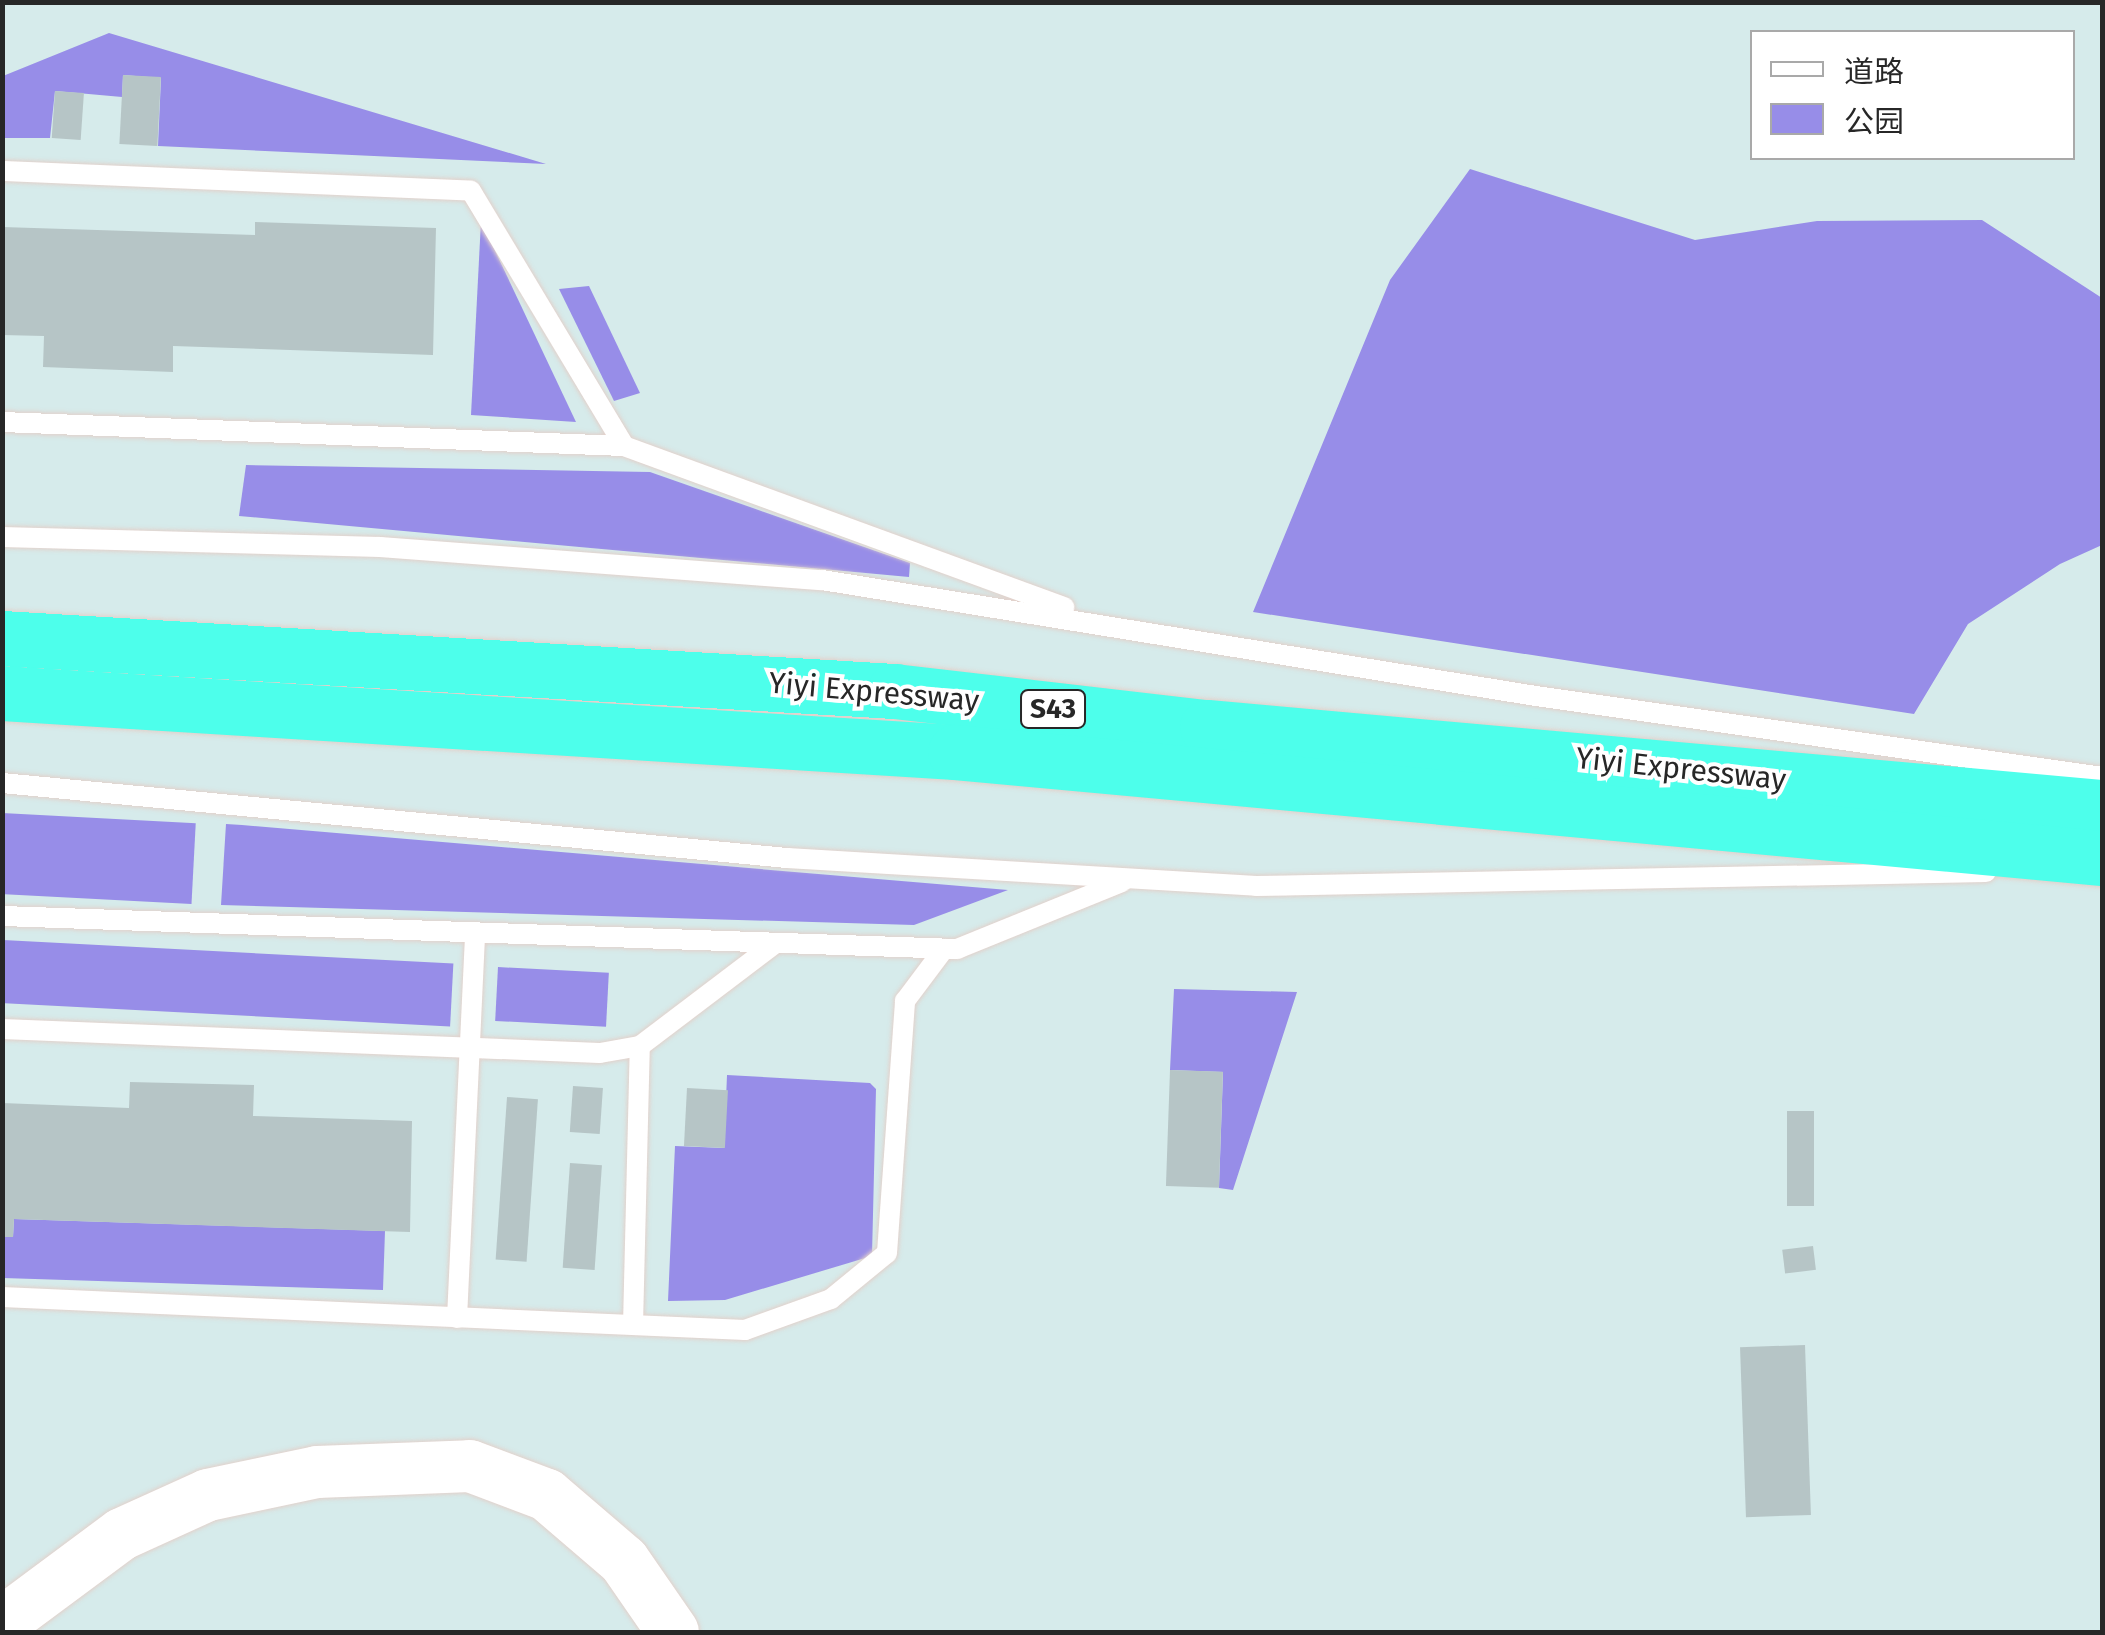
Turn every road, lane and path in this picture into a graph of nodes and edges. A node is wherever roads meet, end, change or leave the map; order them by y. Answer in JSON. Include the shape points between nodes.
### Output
{"nodes":[{"id":1,"x":2,"y":171,"type":"edge"},
{"id":2,"x":2,"y":422,"type":"edge"},
{"id":3,"x":624,"y":446,"type":"junction"},
{"id":4,"x":2,"y":537,"type":"edge"},
{"id":5,"x":1105,"y":622,"type":"junction"},
{"id":6,"x":2,"y":638,"type":"edge"},
{"id":7,"x":2,"y":694,"type":"edge"},
{"id":8,"x":2102,"y":777,"type":"edge"},
{"id":9,"x":2,"y":783,"type":"edge"},
{"id":10,"x":2102,"y":807,"type":"edge"},
{"id":11,"x":2102,"y":858,"type":"edge"},
{"id":12,"x":2102,"y":868,"type":"edge"},
{"id":13,"x":1128,"y":880,"type":"junction"},
{"id":14,"x":2,"y":916,"type":"edge"},
{"id":15,"x":474,"y":936,"type":"junction"},
{"id":16,"x":773,"y":945,"type":"junction"},
{"id":17,"x":944,"y":949,"type":"junction"},
{"id":18,"x":2,"y":1030,"type":"edge"},
{"id":19,"x":640,"y":1046,"type":"junction"},
{"id":20,"x":469,"y":1048,"type":"junction"},
{"id":21,"x":2,"y":1297,"type":"edge"},
{"id":22,"x":457,"y":1318,"type":"junction"},
{"id":23,"x":633,"y":1325,"type":"junction"},
{"id":24,"x":2,"y":1623,"type":"edge"},
{"id":25,"x":673,"y":1632,"type":"edge"}],
"edges":[{"from":1,"to":3,"type":"lane","via":[[471,190]]},
{"from":2,"to":3,"type":"lane"},
{"from":3,"to":5,"type":"lane"},
{"from":4,"to":5,"type":"lane","via":[[380,547],[822,580]]},
{"from":5,"to":8,"type":"lane","via":[[1536,696]]},
{"from":6,"to":10,"type":"highway","name":"Yiyi Expressway","number":"S43","via":[[894,690],[1207,727]]},
{"from":7,"to":11,"type":"highway","name":"Yiyi Expressway","number":"S43","via":[[955,752]]},
{"from":9,"to":13,"type":"lane","via":[[787,858]]},
{"from":12,"to":13,"type":"lane","via":[[1384,885]]},
{"from":13,"to":17,"type":"lane"},
{"from":14,"to":15,"type":"lane"},
{"from":15,"to":16,"type":"lane"},
{"from":15,"to":20,"type":"lane"},
{"from":16,"to":17,"type":"lane"},
{"from":16,"to":19,"type":"lane"},
{"from":17,"to":23,"type":"lane","via":[[904,1001],[887,1253],[831,1299],[745,1330]]},
{"from":18,"to":20,"type":"lane"},
{"from":19,"to":20,"type":"lane","via":[[600,1053]]},
{"from":19,"to":23,"type":"lane"},
{"from":20,"to":22,"type":"lane"},
{"from":21,"to":22,"type":"lane"},
{"from":22,"to":23,"type":"lane"},
{"from":24,"to":25,"type":"main road","via":[[122,1534],[208,1495],[317,1472],[470,1466],[547,1495],[624,1560]]}]}
